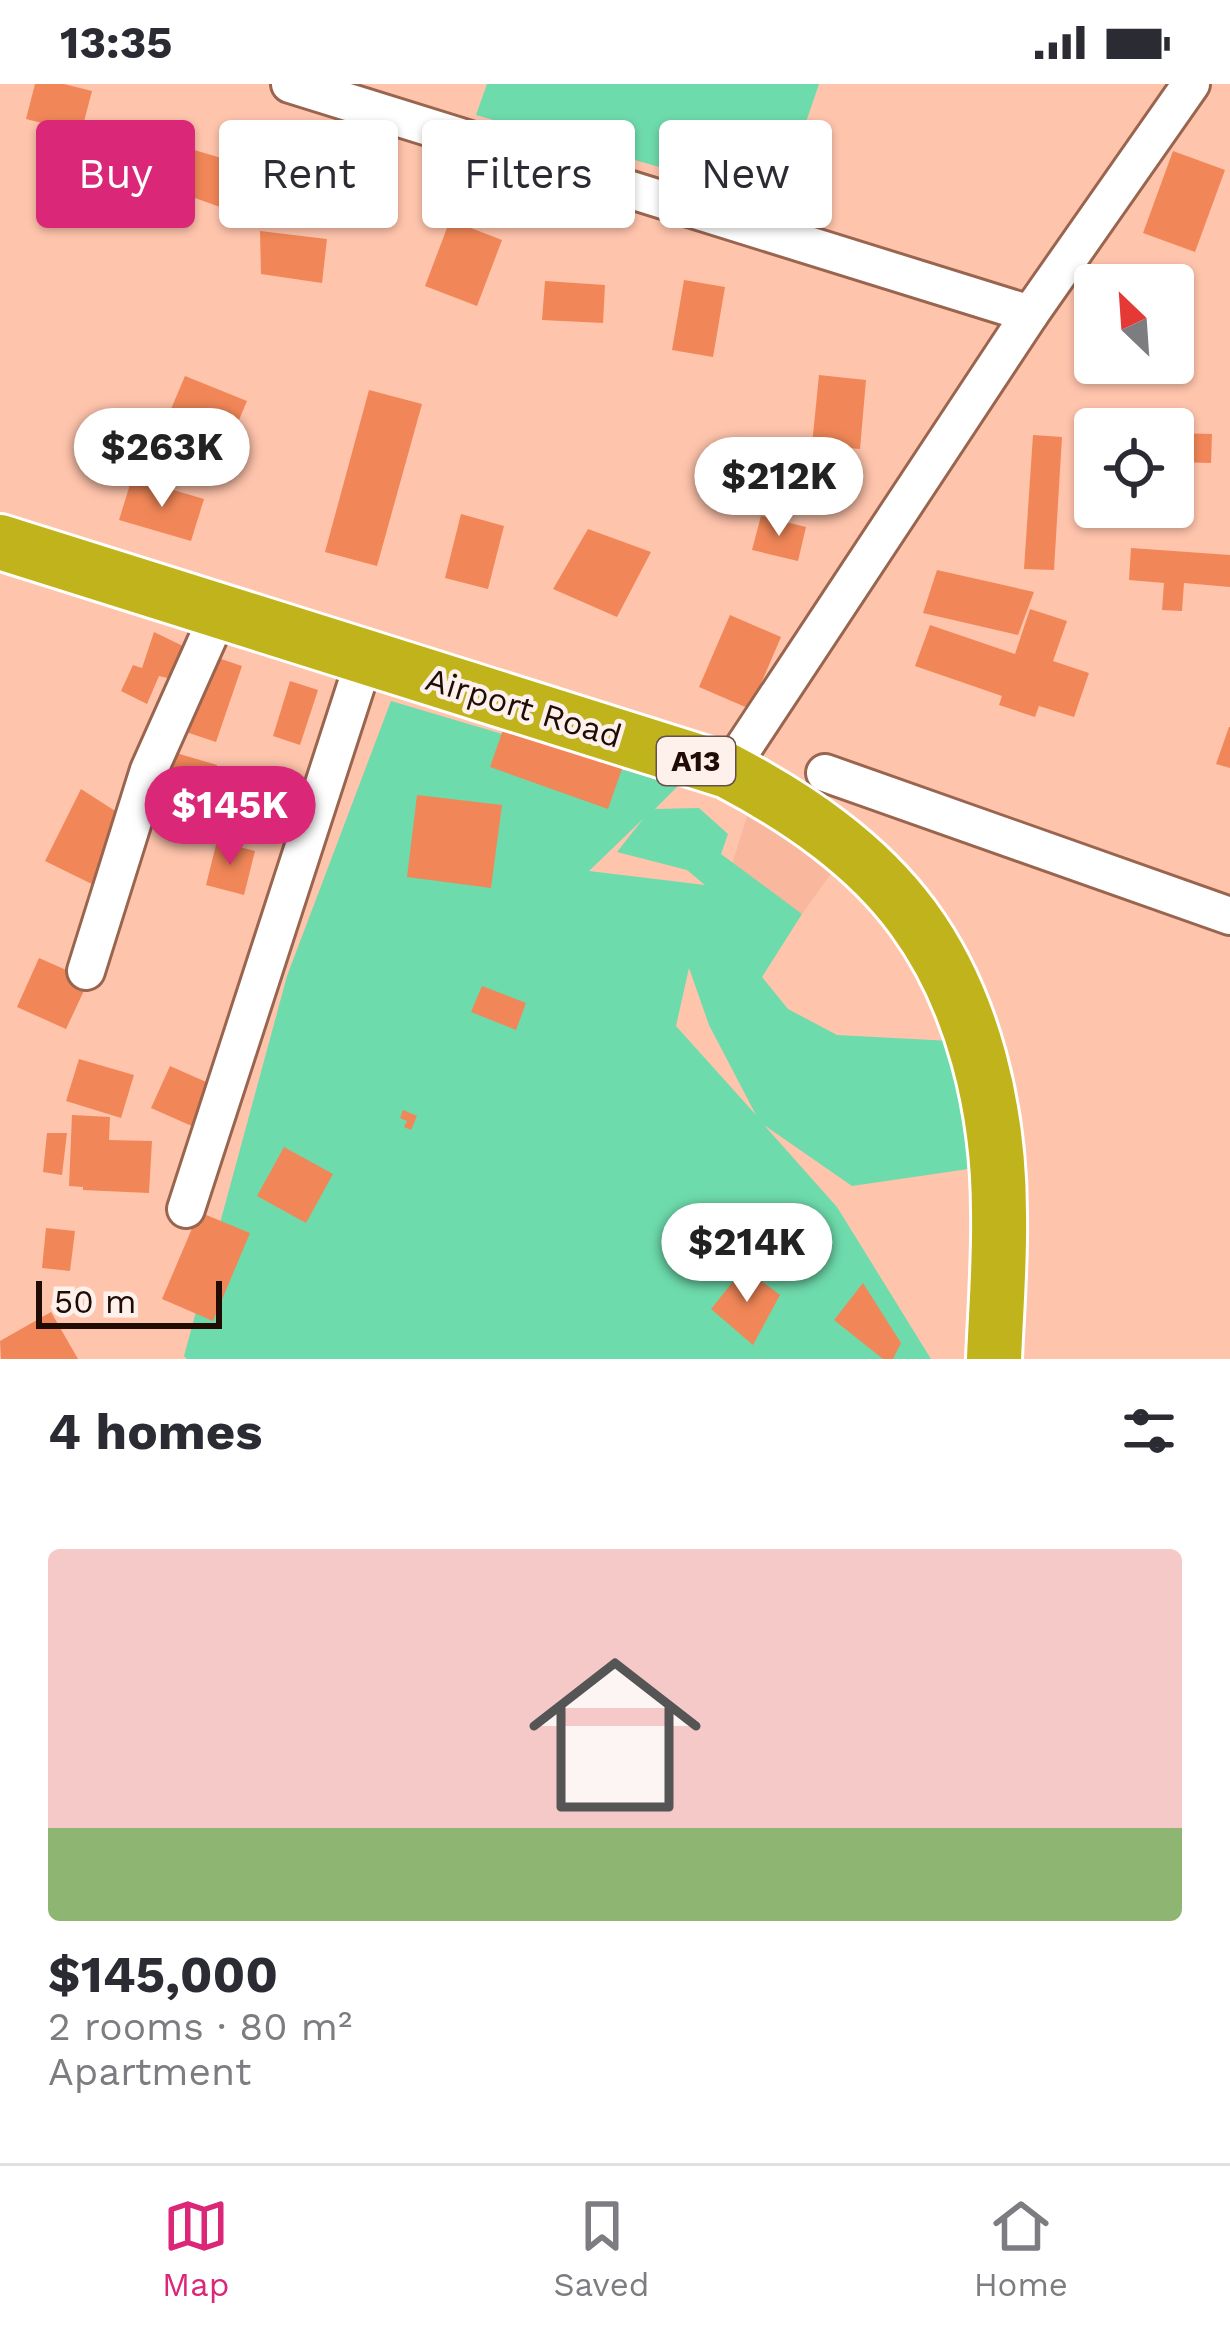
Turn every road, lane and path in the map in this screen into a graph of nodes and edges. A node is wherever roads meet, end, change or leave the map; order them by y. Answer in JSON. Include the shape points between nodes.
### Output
{"nodes":[{"id":1,"x":290,"y":84,"type":"edge"},
{"id":2,"x":1191,"y":84,"type":"edge"},
{"id":3,"x":342,"y":92,"type":"edge"},
{"id":4,"x":1030,"y":314,"type":"junction"},
{"id":5,"x":0,"y":542,"type":"edge"},
{"id":6,"x":220,"y":610,"type":"junction"},
{"id":7,"x":365,"y":658,"type":"junction"},
{"id":8,"x":728,"y":771,"type":"junction"},
{"id":9,"x":825,"y":773,"type":"dead end"},
{"id":10,"x":1230,"y":916,"type":"edge"},
{"id":11,"x":86,"y":971,"type":"dead end"},
{"id":12,"x":186,"y":1209,"type":"dead end"},
{"id":13,"x":994,"y":1359,"type":"edge"}],
"edges":[{"from":1,"to":3,"type":"street"},
{"from":2,"to":4,"type":"street"},
{"from":3,"to":4,"type":"street"},
{"from":4,"to":8,"type":"street"},
{"from":5,"to":6,"type":"highway","name":"Airport Road","number":"A13"},
{"from":6,"to":7,"type":"highway","name":"Airport Road","number":"A13"},
{"from":6,"to":11,"type":"street","via":[[149,770]]},
{"from":7,"to":8,"type":"highway","name":"Airport Road","number":"A13"},
{"from":7,"to":12,"type":"street"},
{"from":8,"to":13,"type":"highway","name":"Airport Road","number":"A13","via":[[811,821],[880,880],[955,993],[974,1042],[997,1163]]},
{"from":9,"to":10,"type":"street"}]}
